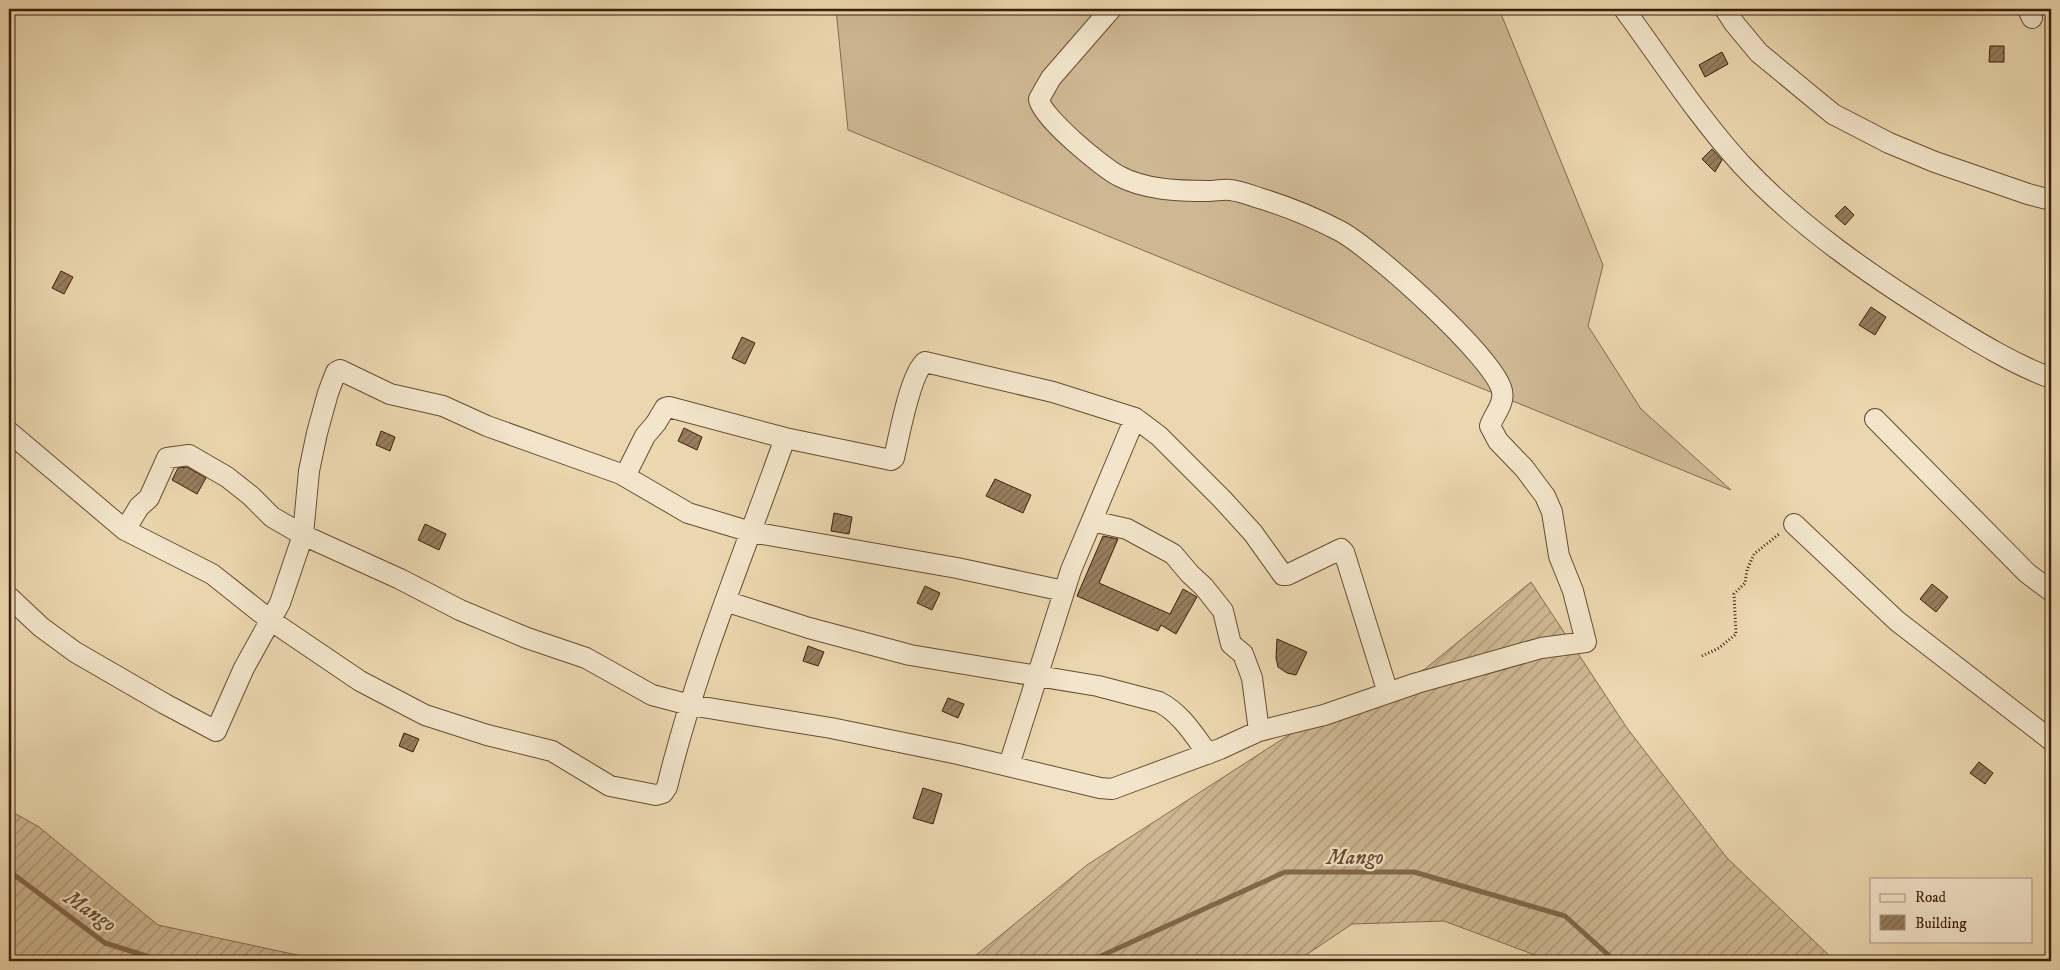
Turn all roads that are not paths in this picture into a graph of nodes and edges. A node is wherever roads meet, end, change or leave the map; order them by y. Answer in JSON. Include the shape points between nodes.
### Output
{"nodes":[{"id":1,"x":1111,"y":9,"type":"edge"},
{"id":2,"x":1624,"y":9,"type":"edge"},
{"id":3,"x":1725,"y":9,"type":"edge"},
{"id":4,"x":2051,"y":200,"type":"edge"},
{"id":5,"x":2051,"y":378,"type":"edge"},
{"id":6,"x":1135,"y":418,"type":"junction"},
{"id":7,"x":1875,"y":419,"type":"dead end"},
{"id":8,"x":9,"y":432,"type":"edge"},
{"id":9,"x":785,"y":438,"type":"junction"},
{"id":10,"x":621,"y":474,"type":"junction"},
{"id":11,"x":1092,"y":522,"type":"junction"},
{"id":12,"x":1794,"y":524,"type":"road end"},
{"id":13,"x":125,"y":530,"type":"junction"},
{"id":14,"x":751,"y":532,"type":"junction"},
{"id":15,"x":303,"y":536,"type":"junction"},
{"id":16,"x":1064,"y":590,"type":"junction"},
{"id":17,"x":2051,"y":591,"type":"edge"},
{"id":18,"x":9,"y":597,"type":"edge"},
{"id":19,"x":725,"y":601,"type":"junction"},
{"id":20,"x":270,"y":620,"type":"junction"},
{"id":21,"x":1038,"y":676,"type":"junction"},
{"id":22,"x":1388,"y":693,"type":"junction"},
{"id":23,"x":690,"y":705,"type":"junction"},
{"id":24,"x":1259,"y":731,"type":"junction"},
{"id":25,"x":2051,"y":740,"type":"edge"},
{"id":26,"x":1208,"y":754,"type":"junction"},
{"id":27,"x":1009,"y":765,"type":"junction"}],
"edges":[{"from":1,"to":22,"type":"street","via":[[1051,78],[1039,99],[1064,132],[1120,177],[1155,188],[1230,190],[1259,197],[1340,231],[1381,261],[1432,307],[1497,380],[1503,400],[1490,426],[1545,496],[1552,512],[1559,556],[1573,591],[1586,642],[1541,648]]},
{"from":2,"to":5,"type":"street","via":[[1704,122],[1793,216],[1915,303],[1981,344]]},
{"from":3,"to":4,"type":"street","via":[[1759,54],[1833,114],[1935,162]]},
{"from":6,"to":9,"type":"street","via":[[1053,392],[925,362],[912,386],[891,460]]},
{"from":6,"to":11,"type":"street"},
{"from":6,"to":22,"type":"street","via":[[1222,499],[1283,575],[1337,550],[1344,552]]},
{"from":7,"to":17,"type":"street","via":[[2027,573]]},
{"from":8,"to":13,"type":"street"},
{"from":9,"to":10,"type":"street","via":[[669,407],[663,410],[645,436],[628,470]]},
{"from":9,"to":14,"type":"street"},
{"from":10,"to":14,"type":"street","via":[[688,513]]},
{"from":10,"to":15,"type":"street","via":[[487,426],[443,406],[390,394],[338,370],[328,393],[309,471]]},
{"from":11,"to":16,"type":"street"},
{"from":11,"to":24,"type":"street","via":[[1127,529],[1173,554],[1204,587],[1222,611],[1231,644],[1243,654],[1252,678]]},
{"from":12,"to":25,"type":"street","via":[[1897,621]]},
{"from":13,"to":15,"type":"street","via":[[139,507],[149,498],[167,458],[189,455],[227,477],[272,516]]},
{"from":13,"to":20,"type":"street","via":[[212,574]]},
{"from":14,"to":16,"type":"street"},
{"from":14,"to":19,"type":"street"},
{"from":15,"to":20,"type":"street","via":[[280,603]]},
{"from":15,"to":23,"type":"street","via":[[460,610],[586,658],[652,695]]},
{"from":16,"to":21,"type":"street"},
{"from":18,"to":20,"type":"street","via":[[41,627],[75,652],[213,731],[218,728],[244,668]]},
{"from":19,"to":21,"type":"street","via":[[868,646]]},
{"from":19,"to":23,"type":"street"},
{"from":20,"to":23,"type":"street","via":[[360,681],[425,715],[552,751],[610,786],[656,795],[663,793]]},
{"from":21,"to":26,"type":"street","via":[[1098,686],[1168,706],[1188,726]]},
{"from":21,"to":27,"type":"street"},
{"from":22,"to":24,"type":"street","via":[[1324,715]]},
{"from":23,"to":27,"type":"street","via":[[831,728]]},
{"from":24,"to":26,"type":"street"},
{"from":26,"to":27,"type":"street","via":[[1112,789]]}]}
